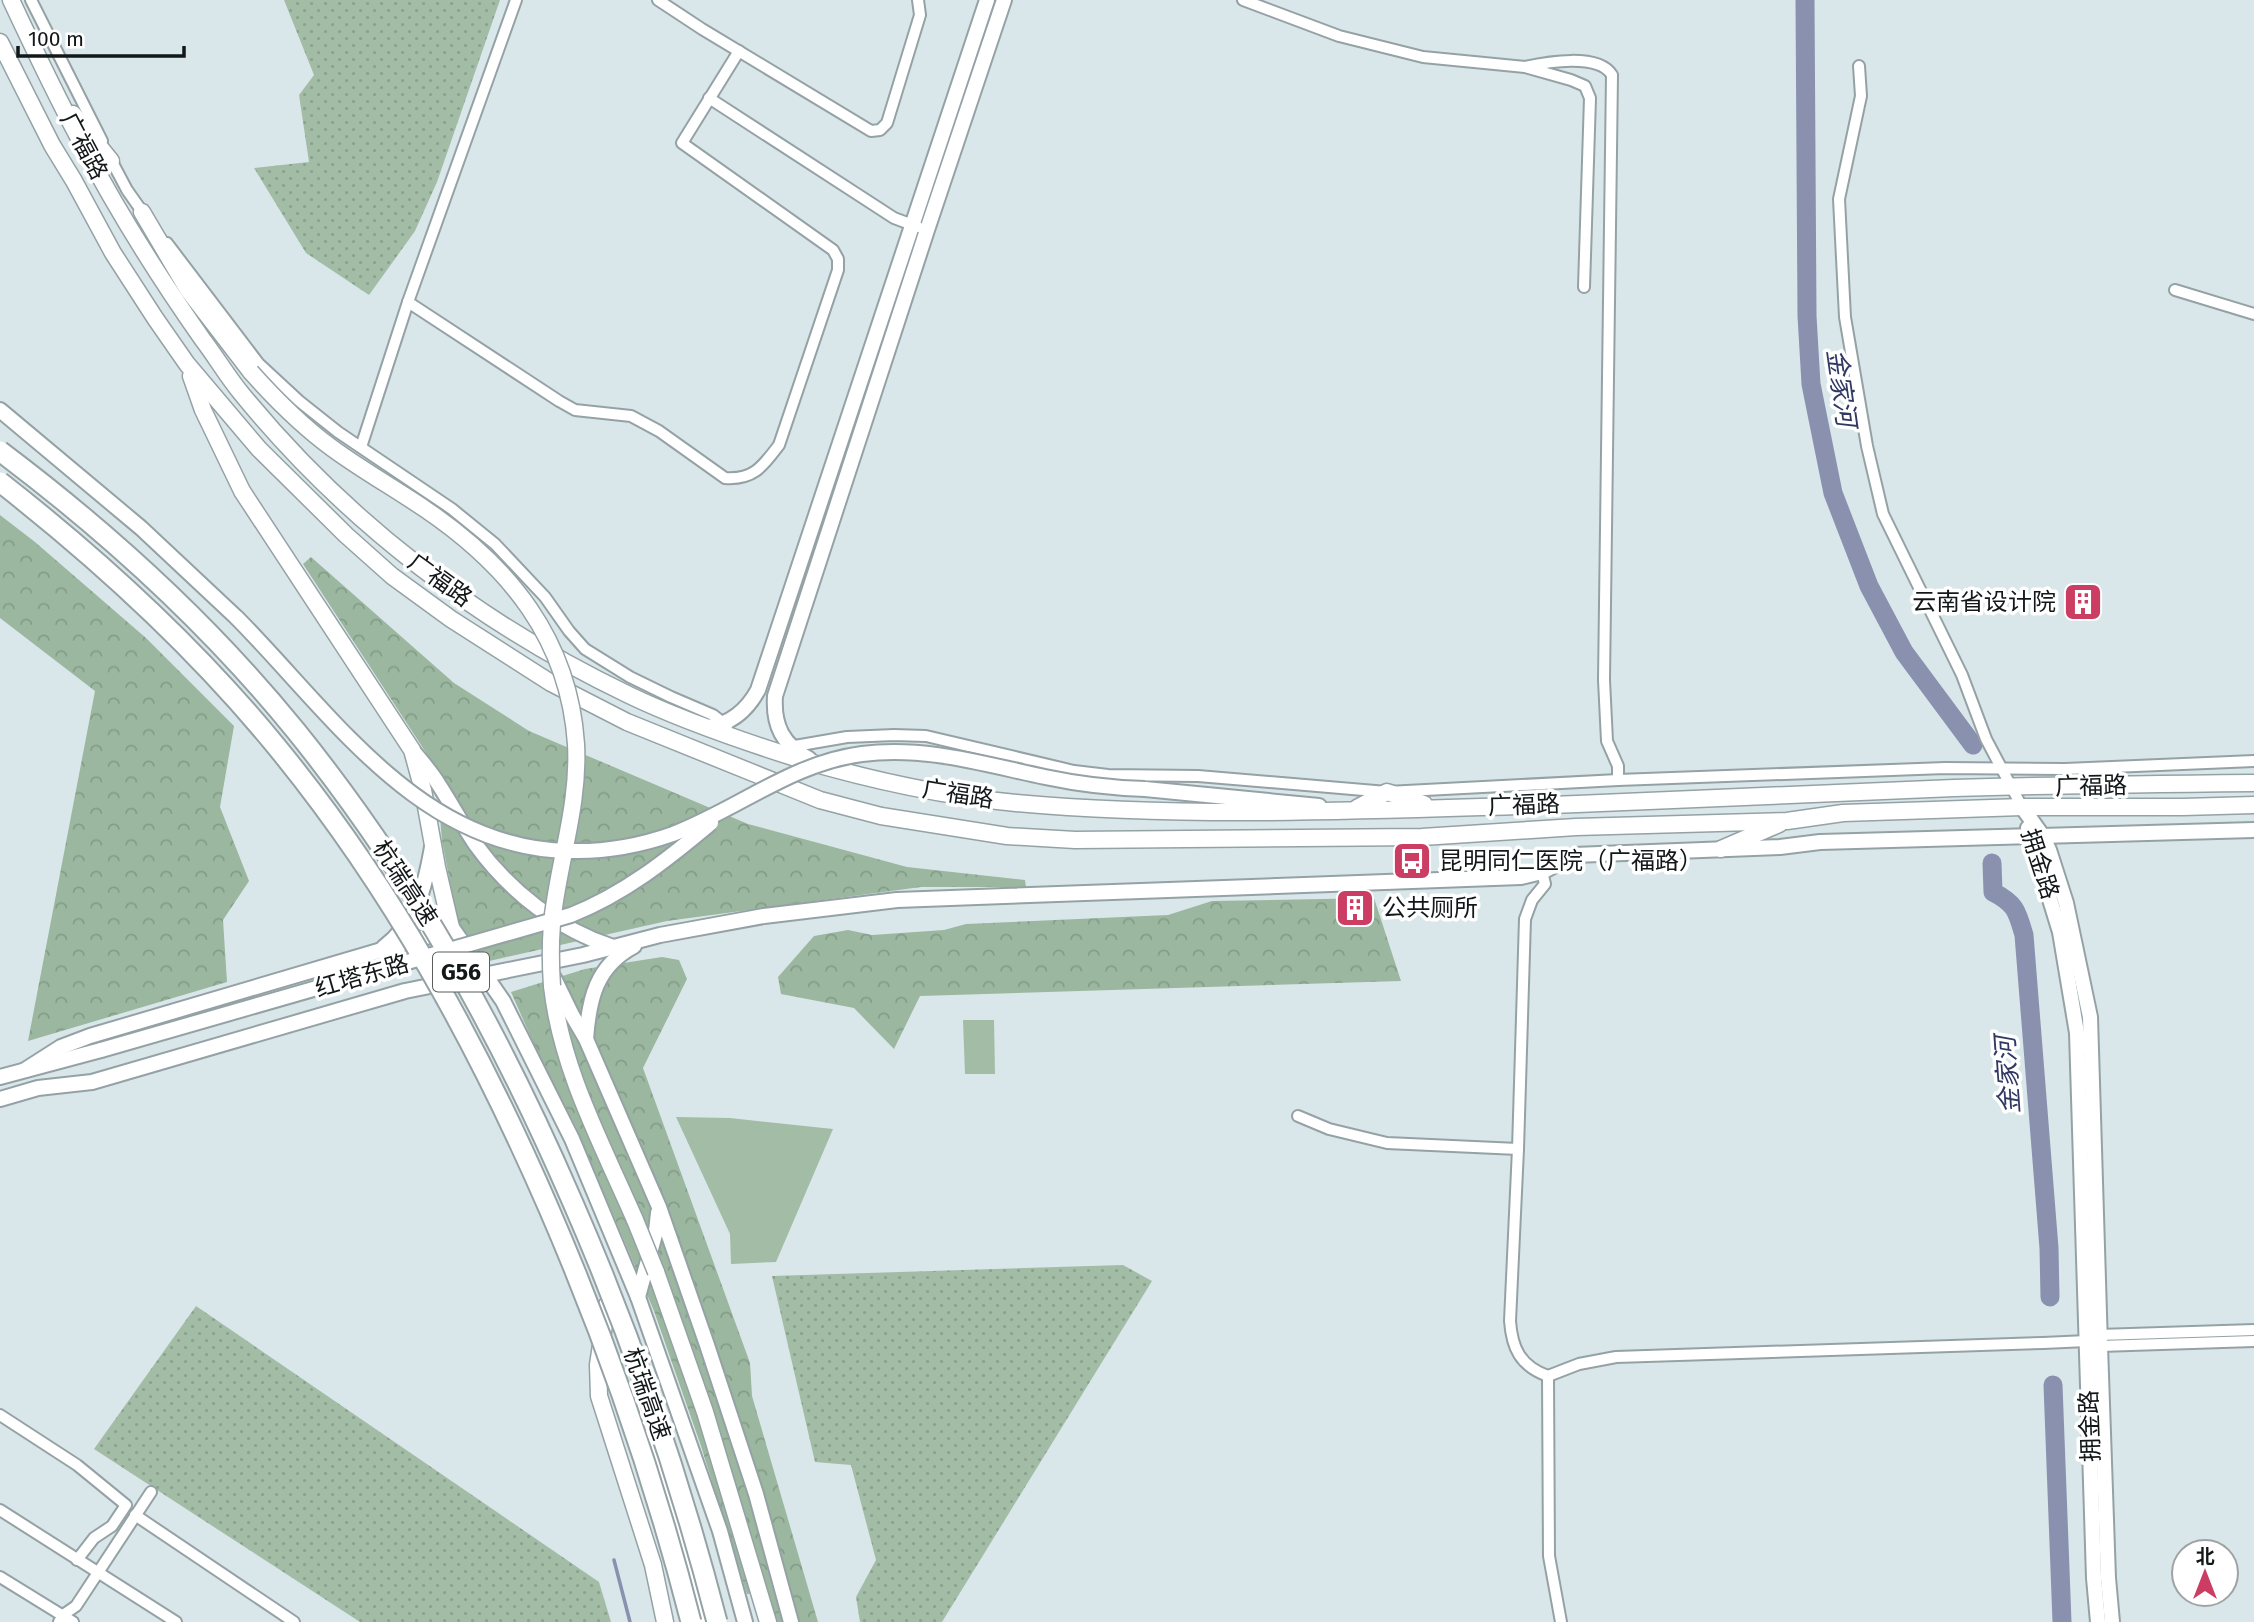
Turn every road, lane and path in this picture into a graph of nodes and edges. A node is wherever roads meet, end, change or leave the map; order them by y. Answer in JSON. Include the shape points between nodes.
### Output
{"nodes":[{"id":1,"x":10,"y":0,"type":"edge"},
{"id":2,"x":30,"y":0,"type":"edge"},
{"id":3,"x":516,"y":0,"type":"edge"},
{"id":4,"x":658,"y":0,"type":"edge"},
{"id":5,"x":918,"y":0,"type":"edge"},
{"id":6,"x":987,"y":0,"type":"edge"},
{"id":7,"x":1004,"y":0,"type":"edge"},
{"id":8,"x":1243,"y":0,"type":"edge"},
{"id":9,"x":0,"y":42,"type":"edge"},
{"id":10,"x":739,"y":51,"type":"junction"},
{"id":11,"x":1859,"y":66,"type":"dead end"},
{"id":12,"x":1525,"y":67,"type":"junction"},
{"id":13,"x":709,"y":99,"type":"junction"},
{"id":14,"x":59,"y":100,"type":"junction"},
{"id":15,"x":111,"y":162,"type":"junction"},
{"id":16,"x":142,"y":212,"type":"junction"},
{"id":17,"x":919,"y":228,"type":"junction"},
{"id":18,"x":1584,"y":287,"type":"dead end"},
{"id":19,"x":2175,"y":290,"type":"dead end"},
{"id":20,"x":408,"y":302,"type":"junction"},
{"id":21,"x":885,"y":309,"type":"junction"},
{"id":22,"x":901,"y":314,"type":"junction"},
{"id":23,"x":2254,"y":314,"type":"edge"},
{"id":24,"x":187,"y":364,"type":"junction"},
{"id":25,"x":0,"y":410,"type":"edge"},
{"id":26,"x":361,"y":447,"type":"junction"},
{"id":27,"x":0,"y":451,"type":"edge"},
{"id":28,"x":0,"y":482,"type":"edge"},
{"id":29,"x":805,"y":550,"type":"junction"},
{"id":30,"x":822,"y":555,"type":"junction"},
{"id":31,"x":724,"y":724,"type":"junction"},
{"id":32,"x":708,"y":727,"type":"junction"},
{"id":33,"x":748,"y":743,"type":"junction"},
{"id":34,"x":791,"y":747,"type":"junction"},
{"id":35,"x":412,"y":750,"type":"junction"},
{"id":36,"x":2254,"y":761,"type":"edge"},
{"id":37,"x":817,"y":764,"type":"junction"},
{"id":38,"x":2002,"y":767,"type":"junction"},
{"id":39,"x":1618,"y":780,"type":"junction"},
{"id":40,"x":2254,"y":783,"type":"edge"},
{"id":41,"x":2012,"y":787,"type":"junction"},
{"id":42,"x":1387,"y":792,"type":"junction"},
{"id":43,"x":737,"y":803,"type":"junction"},
{"id":44,"x":2254,"y":805,"type":"edge"},
{"id":45,"x":2022,"y":807,"type":"junction"},
{"id":46,"x":1437,"y":808,"type":"junction"},
{"id":47,"x":1355,"y":810,"type":"junction"},
{"id":48,"x":1787,"y":821,"type":"junction"},
{"id":49,"x":2254,"y":830,"type":"edge"},
{"id":50,"x":2036,"y":836,"type":"junction"},
{"id":51,"x":433,"y":842,"type":"junction"},
{"id":52,"x":1721,"y":849,"type":"junction"},
{"id":53,"x":1542,"y":872,"type":"junction"},
{"id":54,"x":453,"y":929,"type":"junction"},
{"id":55,"x":648,"y":939,"type":"junction"},
{"id":56,"x":613,"y":947,"type":"junction"},
{"id":57,"x":372,"y":954,"type":"junction"},
{"id":58,"x":545,"y":962,"type":"junction"},
{"id":59,"x":485,"y":975,"type":"junction"},
{"id":60,"x":463,"y":980,"type":"junction"},
{"id":61,"x":586,"y":1039,"type":"junction"},
{"id":62,"x":25,"y":1070,"type":"junction"},
{"id":63,"x":0,"y":1077,"type":"edge"},
{"id":64,"x":0,"y":1099,"type":"edge"},
{"id":65,"x":1298,"y":1116,"type":"dead end"},
{"id":66,"x":1518,"y":1149,"type":"junction"},
{"id":67,"x":659,"y":1207,"type":"junction"},
{"id":68,"x":638,"y":1297,"type":"junction"},
{"id":69,"x":607,"y":1305,"type":"junction"},
{"id":70,"x":2254,"y":1330,"type":"edge"},
{"id":71,"x":2095,"y":1341,"type":"junction"},
{"id":72,"x":2254,"y":1341,"type":"edge"},
{"id":73,"x":1548,"y":1376,"type":"junction"},
{"id":74,"x":0,"y":1415,"type":"edge"},
{"id":75,"x":151,"y":1492,"type":"dead end"},
{"id":76,"x":0,"y":1510,"type":"edge"},
{"id":77,"x":135,"y":1514,"type":"junction"},
{"id":78,"x":77,"y":1560,"type":"junction"},
{"id":79,"x":98,"y":1573,"type":"junction"},
{"id":80,"x":0,"y":1577,"type":"edge"},
{"id":81,"x":61,"y":1619,"type":"edge"},
{"id":82,"x":74,"y":1622,"type":"edge"},
{"id":83,"x":176,"y":1622,"type":"edge"},
{"id":84,"x":294,"y":1622,"type":"edge"},
{"id":85,"x":665,"y":1622,"type":"edge"},
{"id":86,"x":691,"y":1622,"type":"edge"},
{"id":87,"x":704,"y":1622,"type":"edge"},
{"id":88,"x":717,"y":1622,"type":"edge"},
{"id":89,"x":745,"y":1622,"type":"edge"},
{"id":90,"x":768,"y":1622,"type":"edge"},
{"id":91,"x":791,"y":1622,"type":"edge"},
{"id":92,"x":1561,"y":1622,"type":"edge"},
{"id":93,"x":2098,"y":1622,"type":"edge"},
{"id":94,"x":2112,"y":1622,"type":"edge"}],
"edges":[{"from":1,"to":14,"type":"main road","name":"广福路"},
{"from":2,"to":15,"type":"street"},
{"from":3,"to":20,"type":"street"},
{"from":4,"to":10,"type":"street"},
{"from":5,"to":10,"type":"street","via":[[920,15],[887,123],[880,130],[871,131]]},
{"from":6,"to":17,"type":"main road"},
{"from":7,"to":17,"type":"main road"},
{"from":8,"to":12,"type":"street","via":[[1339,36],[1423,57]]},
{"from":9,"to":24,"type":"main road","name":"广福路","via":[[114,253]]},
{"from":10,"to":13,"type":"street"},
{"from":11,"to":38,"type":"street","via":[[1860,96],[1839,199],[1845,317],[1867,446],[1883,513]]},
{"from":12,"to":18,"type":"street","via":[[1584,86],[1590,98]]},
{"from":12,"to":39,"type":"street","via":[[1554,60],[1596,64],[1612,75],[1604,680],[1607,741],[1618,766]]},
{"from":13,"to":17,"type":"street","via":[[894,218]]},
{"from":13,"to":20,"type":"street","via":[[682,143],[833,250],[838,259],[779,445],[762,467],[737,479],[725,478],[631,416],[575,410]]},
{"from":14,"to":15,"type":"main road"},
{"from":14,"to":32,"type":"main road","name":"广福路","via":[[176,302],[238,389],[307,466],[406,557],[473,605],[561,660],[634,698]]},
{"from":15,"to":16,"type":"street"},
{"from":16,"to":26,"type":"street","via":[[259,364]]},
{"from":16,"to":90,"type":"main road","bridge":true,"via":[[188,290],[251,372],[321,440],[473,546],[522,598],[552,646],[569,694],[577,764],[553,918],[552,986],[557,1020],[596,1132],[656,1272],[705,1412]]},
{"from":17,"to":21,"type":"main road"},
{"from":17,"to":22,"type":"main road"},
{"from":19,"to":23,"type":"street"},
{"from":20,"to":26,"type":"street"},
{"from":21,"to":22,"type":"main road"},
{"from":21,"to":29,"type":"main road"},
{"from":22,"to":30,"type":"main road"},
{"from":24,"to":35,"type":"main road","via":[[203,410],[242,491]]},
{"from":24,"to":48,"type":"main road","name":"广福路","via":[[291,483],[392,576],[451,619],[551,683],[627,722],[820,800],[881,817],[1007,836],[1075,840],[1422,837]]},
{"from":25,"to":43,"type":"main road","bridge":true,"via":[[141,528],[237,618],[345,734],[386,773],[440,813],[492,838],[524,847],[615,849],[674,833]]},
{"from":26,"to":31,"type":"street","via":[[495,544],[585,649]]},
{"from":27,"to":88,"type":"highway","name":"杭瑞高速","number":"G56","bridge":true,"via":[[133,560],[248,675],[340,788],[426,914],[503,1050],[584,1229],[661,1432]]},
{"from":28,"to":86,"type":"highway","name":"杭瑞高速","number":"G56","bridge":true,"via":[[116,579],[229,692],[327,812],[423,956],[494,1089],[577,1276],[637,1440]]},
{"from":29,"to":30,"type":"main road"},
{"from":29,"to":31,"type":"main road","via":[[758,690],[748,706]]},
{"from":30,"to":34,"type":"main road","via":[[775,696],[776,722]]},
{"from":31,"to":32,"type":"main road"},
{"from":31,"to":33,"type":"street"},
{"from":32,"to":33,"type":"main road","name":"广福路"},
{"from":33,"to":34,"type":"street"},
{"from":33,"to":37,"type":"main road","name":"广福路"},
{"from":34,"to":37,"type":"main road"},
{"from":34,"to":42,"type":"street","via":[[847,737],[926,736],[1096,773],[1198,776]]},
{"from":35,"to":51,"type":"main road"},
{"from":35,"to":56,"type":"main road","via":[[438,782],[475,843],[512,888],[589,939]]},
{"from":36,"to":38,"type":"street"},
{"from":37,"to":47,"type":"main road","name":"广福路","via":[[888,784],[1011,803],[1160,810]]},
{"from":38,"to":39,"type":"street"},
{"from":38,"to":41,"type":"street"},
{"from":39,"to":42,"type":"street"},
{"from":40,"to":41,"type":"main road","name":"广福路"},
{"from":41,"to":45,"type":"street"},
{"from":41,"to":46,"type":"main road","name":"广福路"},
{"from":42,"to":46,"type":"main road"},
{"from":42,"to":47,"type":"main road"},
{"from":43,"to":47,"type":"main road","bridge":true,"via":[[823,762],[894,751],[955,756],[1075,783]]},
{"from":43,"to":62,"type":"main road","name":"红塔东路","bridge":true,"via":[[634,883],[571,915]]},
{"from":44,"to":45,"type":"main road","name":"广福路"},
{"from":45,"to":48,"type":"main road","name":"广福路","via":[[1843,813]]},
{"from":45,"to":50,"type":"main road","name":"拥金路"},
{"from":46,"to":47,"type":"main road","name":"广福路"},
{"from":48,"to":52,"type":"main road"},
{"from":49,"to":50,"type":"main road"},
{"from":50,"to":52,"type":"main road"},
{"from":50,"to":71,"type":"main road","name":"拥金路","via":[[2049,850],[2071,922],[2090,1017]]},
{"from":51,"to":54,"type":"main road"},
{"from":51,"to":57,"type":"main road","via":[[418,906],[395,938]]},
{"from":52,"to":53,"type":"main road","name":"红塔东路","via":[[1574,855]]},
{"from":53,"to":55,"type":"main road","name":"红塔东路","via":[[1521,877],[897,900],[764,916]]},
{"from":53,"to":66,"type":"street","via":[[1545,884],[1525,919]]},
{"from":54,"to":57,"type":"main road"},
{"from":54,"to":59,"type":"main road"},
{"from":54,"to":60,"type":"main road"},
{"from":55,"to":56,"type":"main road","name":"红塔东路"},
{"from":55,"to":61,"type":"main road","via":[[620,954],[601,977],[588,1013]]},
{"from":56,"to":58,"type":"main road","name":"红塔东路"},
{"from":57,"to":62,"type":"main road","via":[[90,1036],[61,1047]]},
{"from":58,"to":59,"type":"main road","name":"红塔东路"},
{"from":58,"to":61,"type":"main road"},
{"from":59,"to":60,"type":"main road","name":"红塔东路"},
{"from":59,"to":68,"type":"main road","via":[[503,1001],[572,1139]]},
{"from":60,"to":64,"type":"main road","name":"红塔东路","via":[[405,991],[92,1082],[38,1088]]},
{"from":60,"to":69,"type":"main road","via":[[532,1126]]},
{"from":61,"to":67,"type":"main road"},
{"from":62,"to":63,"type":"main road","name":"红塔东路"},
{"from":65,"to":66,"type":"street","via":[[1387,1143]]},
{"from":66,"to":73,"type":"street","via":[[1512,1341],[1530,1367]]},
{"from":67,"to":68,"type":"main road"},
{"from":67,"to":91,"type":"main road","via":[[731,1413]]},
{"from":68,"to":89,"type":"main road","via":[[720,1531]]},
{"from":69,"to":85,"type":"main road","via":[[598,1365],[599,1396],[653,1565]]},
{"from":69,"to":87,"type":"main road","via":[[676,1510]]},
{"from":70,"to":71,"type":"street"},
{"from":71,"to":72,"type":"street"},
{"from":71,"to":73,"type":"street","via":[[1616,1357]]},
{"from":71,"to":93,"type":"main road","name":"拥金路","via":[[2094,1578]]},
{"from":71,"to":94,"type":"main road","name":"拥金路"},
{"from":73,"to":92,"type":"street","via":[[1549,1556]]},
{"from":74,"to":78,"type":"street","via":[[77,1465],[126,1505],[112,1526],[94,1538]]},
{"from":75,"to":77,"type":"street"},
{"from":76,"to":78,"type":"street"},
{"from":77,"to":79,"type":"street"},
{"from":77,"to":84,"type":"street"},
{"from":78,"to":79,"type":"street"},
{"from":79,"to":81,"type":"street","via":[[76,1606]]},
{"from":79,"to":83,"type":"street"},
{"from":80,"to":81,"type":"street"},
{"from":81,"to":82,"type":"street"}]}
